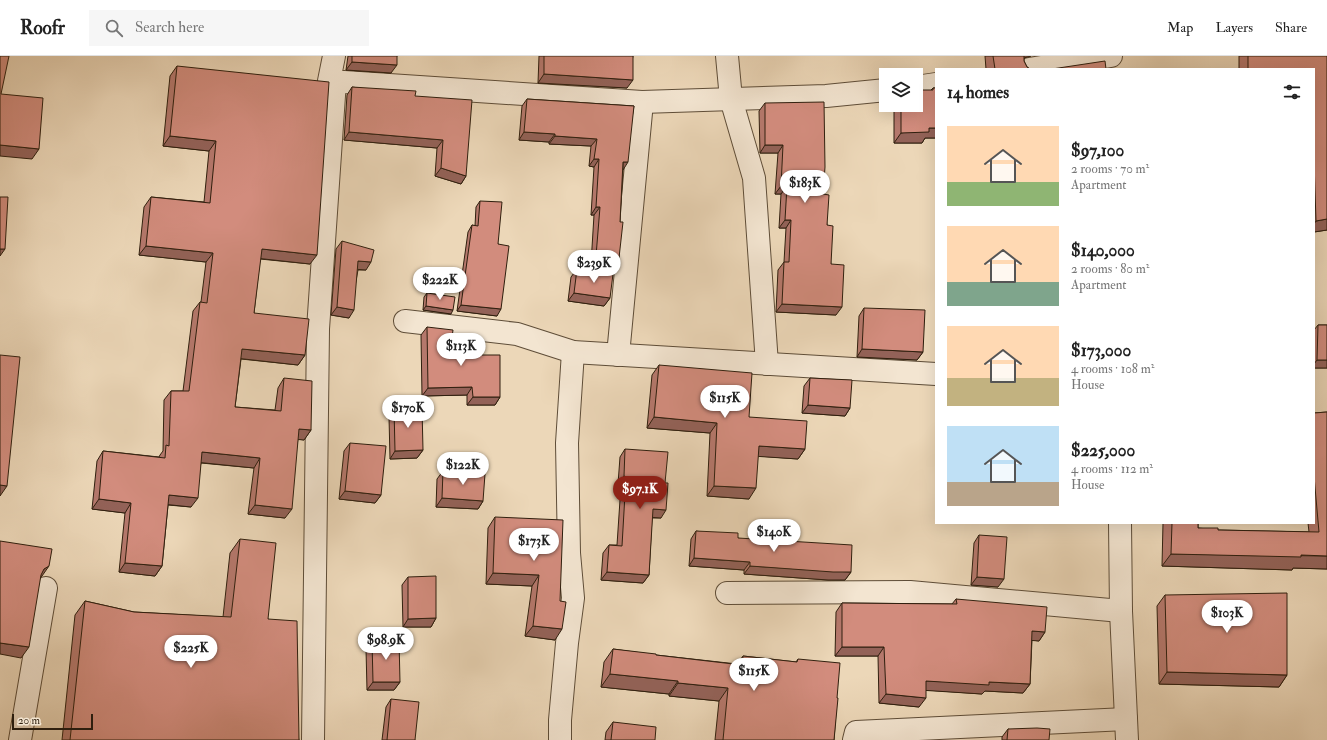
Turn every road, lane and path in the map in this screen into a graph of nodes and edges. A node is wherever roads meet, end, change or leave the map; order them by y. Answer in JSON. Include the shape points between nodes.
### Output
{"nodes":[{"id":1,"x":334,"y":56,"type":"edge"},
{"id":2,"x":727,"y":56,"type":"edge"},
{"id":3,"x":1113,"y":56,"type":"edge"},
{"id":4,"x":1035,"y":68,"type":"edge"},
{"id":5,"x":1114,"y":68,"type":"edge"},
{"id":6,"x":335,"y":81,"type":"junction"},
{"id":7,"x":935,"y":84,"type":"edge"},
{"id":8,"x":923,"y":86,"type":"edge"},
{"id":9,"x":879,"y":91,"type":"edge"},
{"id":10,"x":731,"y":99,"type":"junction"},
{"id":11,"x":642,"y":102,"type":"junction"},
{"id":12,"x":405,"y":320,"type":"dead end"},
{"id":13,"x":573,"y":352,"type":"junction"},
{"id":14,"x":618,"y":355,"type":"junction"},
{"id":15,"x":767,"y":364,"type":"junction"},
{"id":16,"x":935,"y":374,"type":"edge"},
{"id":17,"x":1120,"y":524,"type":"edge"},
{"id":18,"x":46,"y":588,"type":"dead end"},
{"id":19,"x":726,"y":593,"type":"dead end"},
{"id":20,"x":1121,"y":611,"type":"junction"},
{"id":21,"x":1127,"y":730,"type":"edge"},
{"id":22,"x":20,"y":740,"type":"edge"},
{"id":23,"x":313,"y":740,"type":"edge"},
{"id":24,"x":560,"y":740,"type":"edge"},
{"id":25,"x":854,"y":740,"type":"edge"}],
"edges":[{"from":1,"to":6,"type":"street","via":[[328,81]]},
{"from":2,"to":10,"type":"street"},
{"from":3,"to":4,"type":"street"},
{"from":3,"to":5,"type":"street"},
{"from":6,"to":11,"type":"street"},
{"from":6,"to":23,"type":"street","via":[[318,329]]},
{"from":7,"to":8,"type":"street"},
{"from":9,"to":10,"type":"street","via":[[826,96]]},
{"from":10,"to":11,"type":"street"},
{"from":10,"to":15,"type":"street","via":[[754,178]]},
{"from":11,"to":14,"type":"street"},
{"from":12,"to":13,"type":"street","via":[[517,334]]},
{"from":13,"to":14,"type":"street"},
{"from":13,"to":24,"type":"street","via":[[567,443],[569,553],[573,598]]},
{"from":14,"to":15,"type":"street"},
{"from":15,"to":16,"type":"street"},
{"from":17,"to":20,"type":"street"},
{"from":18,"to":22,"type":"street"},
{"from":19,"to":20,"type":"street","via":[[910,592]]},
{"from":20,"to":21,"type":"street"},
{"from":21,"to":25,"type":"street","via":[[856,732]]}]}
